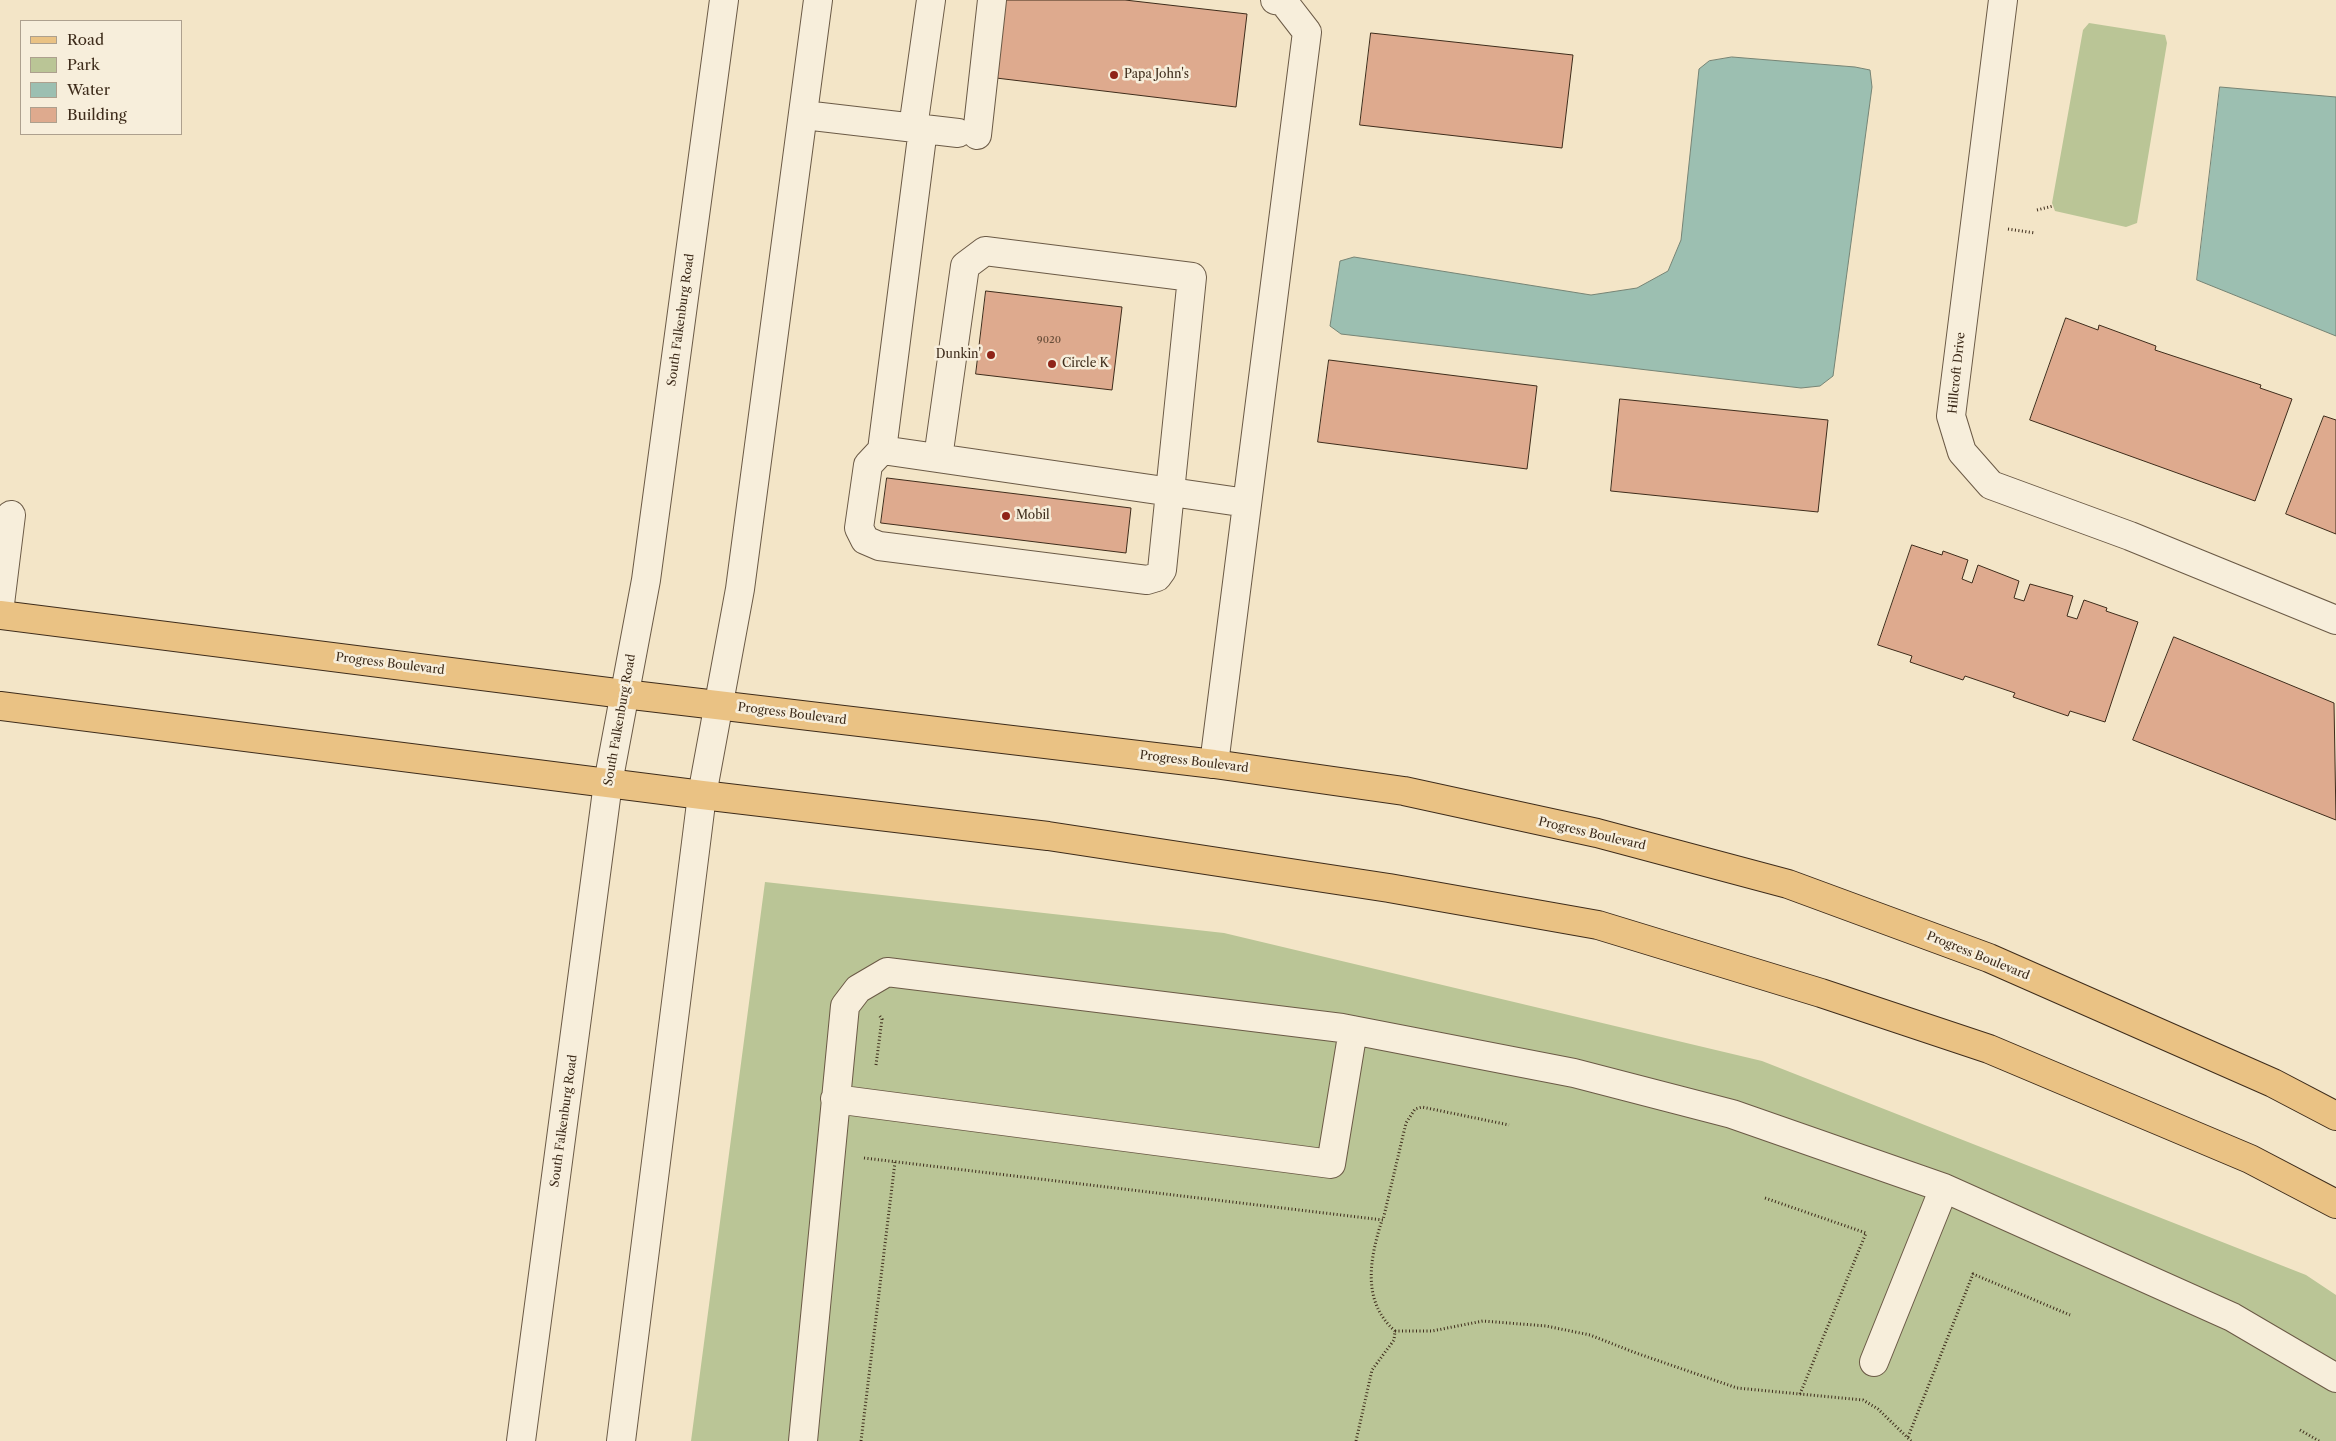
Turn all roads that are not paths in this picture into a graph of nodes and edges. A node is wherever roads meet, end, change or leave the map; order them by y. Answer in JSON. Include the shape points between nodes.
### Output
{"nodes":[{"id":1,"x":724,"y":0,"type":"edge"},
{"id":2,"x":818,"y":0,"type":"edge"},
{"id":3,"x":931,"y":0,"type":"edge"},
{"id":4,"x":992,"y":0,"type":"edge"},
{"id":5,"x":1275,"y":0,"type":"edge"},
{"id":6,"x":2003,"y":0,"type":"edge"},
{"id":7,"x":804,"y":114,"type":"junction"},
{"id":8,"x":918,"y":129,"type":"junction"},
{"id":9,"x":882,"y":450,"type":"junction"},
{"id":10,"x":938,"y":458,"type":"junction"},
{"id":11,"x":1171,"y":493,"type":"junction"},
{"id":12,"x":1247,"y":503,"type":"junction"},
{"id":13,"x":11,"y":515,"type":"dead end"},
{"id":14,"x":0,"y":604,"type":"edge"},
{"id":15,"x":0,"y":614,"type":"edge"},
{"id":16,"x":2336,"y":620,"type":"edge"},
{"id":17,"x":624,"y":694,"type":"junction"},
{"id":18,"x":720,"y":705,"type":"junction"},
{"id":19,"x":0,"y":706,"type":"edge"},
{"id":20,"x":1214,"y":764,"type":"junction"},
{"id":21,"x":608,"y":783,"type":"junction"},
{"id":22,"x":702,"y":795,"type":"junction"},
{"id":23,"x":1353,"y":1030,"type":"junction"},
{"id":24,"x":835,"y":1099,"type":"junction"},
{"id":25,"x":2336,"y":1116,"type":"edge"},
{"id":26,"x":1944,"y":1188,"type":"junction"},
{"id":27,"x":2336,"y":1204,"type":"edge"},
{"id":28,"x":1874,"y":1362,"type":"dead end"},
{"id":29,"x":2336,"y":1378,"type":"edge"},
{"id":30,"x":521,"y":1441,"type":"edge"},
{"id":31,"x":621,"y":1441,"type":"edge"},
{"id":32,"x":803,"y":1441,"type":"edge"}],
"edges":[{"from":1,"to":17,"type":"street","name":"South Falkenburg Road","via":[[646,580]]},
{"from":2,"to":7,"type":"street"},
{"from":3,"to":8,"type":"street"},
{"from":4,"to":8,"type":"street","via":[[968,134]]},
{"from":5,"to":12,"type":"street","via":[[1283,1],[1307,32]]},
{"from":6,"to":16,"type":"street","name":"Hillcroft Drive","via":[[1951,416],[1962,452],[1991,484],[2130,536]]},
{"from":7,"to":8,"type":"street"},
{"from":7,"to":18,"type":"street","via":[[740,590]]},
{"from":8,"to":9,"type":"street"},
{"from":9,"to":10,"type":"street"},
{"from":9,"to":11,"type":"street","via":[[868,465],[859,528],[864,540],[879,546],[1147,580],[1157,577],[1162,570]]},
{"from":10,"to":11,"type":"street"},
{"from":10,"to":11,"type":"street","via":[[965,266],[984,251],[1192,277]]},
{"from":11,"to":12,"type":"street"},
{"from":12,"to":20,"type":"street"},
{"from":13,"to":14,"type":"street"},
{"from":15,"to":17,"type":"main road","name":"Progress Boulevard"},
{"from":17,"to":18,"type":"main road","name":"Progress Boulevard"},
{"from":17,"to":21,"type":"street","name":"South Falkenburg Road"},
{"from":18,"to":20,"type":"main road","name":"Progress Boulevard"},
{"from":18,"to":22,"type":"street"},
{"from":19,"to":21,"type":"main road"},
{"from":20,"to":25,"type":"main road","name":"Progress Boulevard","via":[[1404,791],[1597,833],[1788,884],[1989,958],[2273,1083]]},
{"from":21,"to":22,"type":"main road"},
{"from":21,"to":30,"type":"street","name":"South Falkenburg Road"},
{"from":22,"to":27,"type":"main road","via":[[1048,836],[1389,888],[1598,925],[1822,993],[1989,1049],[2250,1159]]},
{"from":22,"to":31,"type":"street"},
{"from":23,"to":24,"type":"street","via":[[888,972],[858,989],[845,1006]]},
{"from":23,"to":24,"type":"street","via":[[1331,1164]]},
{"from":23,"to":26,"type":"street","via":[[1574,1073],[1732,1114]]},
{"from":24,"to":32,"type":"street"},
{"from":26,"to":28,"type":"street"},
{"from":26,"to":29,"type":"street","via":[[2232,1317]]}]}
